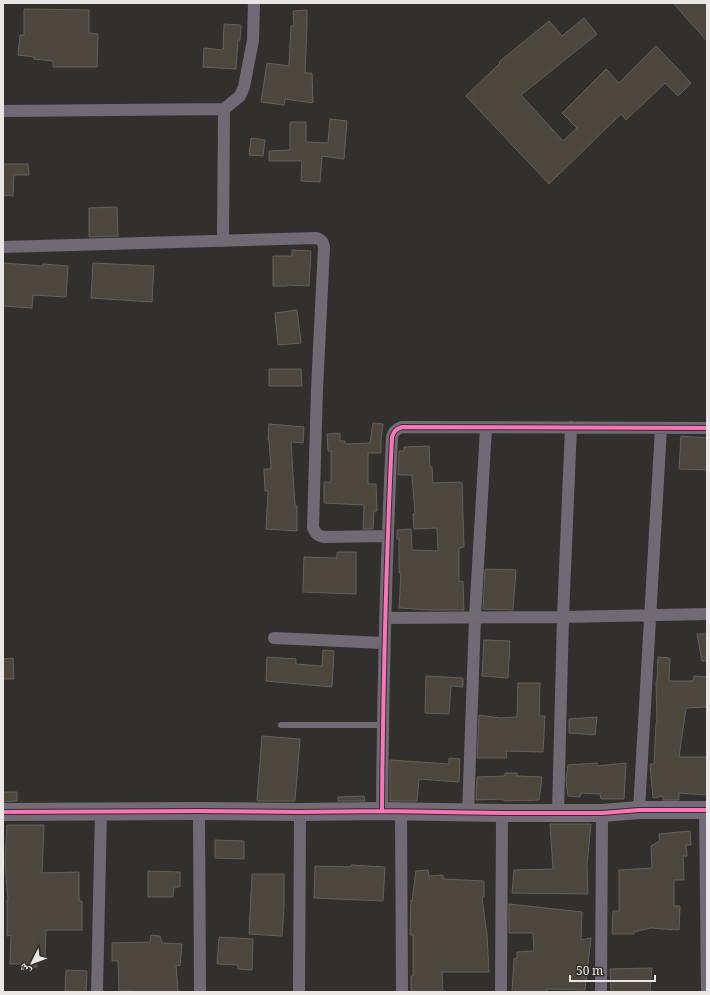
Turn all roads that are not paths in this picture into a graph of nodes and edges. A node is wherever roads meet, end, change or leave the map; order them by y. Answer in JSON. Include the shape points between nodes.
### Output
{"nodes":[{"id":1,"x":254,"y":3,"type":"edge"},
{"id":2,"x":224,"y":109,"type":"junction"},
{"id":3,"x":3,"y":111,"type":"edge"},
{"id":4,"x":223,"y":241,"type":"junction"},
{"id":5,"x":3,"y":247,"type":"edge"},
{"id":6,"x":571,"y":427,"type":"junction"},
{"id":7,"x":486,"y":428,"type":"junction"},
{"id":8,"x":661,"y":428,"type":"junction"},
{"id":9,"x":707,"y":428,"type":"edge"},
{"id":10,"x":387,"y":536,"type":"junction"},
{"id":11,"x":707,"y":614,"type":"edge"},
{"id":12,"x":650,"y":615,"type":"junction"},
{"id":13,"x":475,"y":617,"type":"junction"},
{"id":14,"x":563,"y":617,"type":"junction"},
{"id":15,"x":385,"y":618,"type":"junction"},
{"id":16,"x":274,"y":638,"type":"dead end"},
{"id":17,"x":384,"y":643,"type":"junction"},
{"id":18,"x":281,"y":725,"type":"dead end"},
{"id":19,"x":383,"y":725,"type":"junction"},
{"id":20,"x":639,"y":810,"type":"junction"},
{"id":21,"x":706,"y":810,"type":"edge"},
{"id":22,"x":101,"y":811,"type":"junction"},
{"id":23,"x":199,"y":811,"type":"junction"},
{"id":24,"x":382,"y":811,"type":"junction"},
{"id":25,"x":3,"y":812,"type":"edge"},
{"id":26,"x":300,"y":812,"type":"junction"},
{"id":27,"x":400,"y":812,"type":"junction"},
{"id":28,"x":558,"y":812,"type":"junction"},
{"id":29,"x":468,"y":813,"type":"junction"},
{"id":30,"x":502,"y":813,"type":"junction"},
{"id":31,"x":602,"y":813,"type":"junction"},
{"id":32,"x":706,"y":914,"type":"edge"},
{"id":33,"x":97,"y":992,"type":"edge"},
{"id":34,"x":200,"y":992,"type":"edge"},
{"id":35,"x":300,"y":992,"type":"edge"},
{"id":36,"x":402,"y":992,"type":"edge"},
{"id":37,"x":501,"y":992,"type":"edge"},
{"id":38,"x":601,"y":992,"type":"edge"},
{"id":39,"x":707,"y":992,"type":"edge"}],
"edges":[{"from":1,"to":2,"type":"street","via":[[253,40],[244,87],[240,96]]},
{"from":2,"to":3,"type":"street"},
{"from":2,"to":4,"type":"street"},
{"from":4,"to":5,"type":"street"},
{"from":4,"to":10,"type":"street","via":[[317,238],[323,242],[313,528],[315,533],[324,537]]},
{"from":6,"to":7,"type":"street"},
{"from":6,"to":8,"type":"street"},
{"from":6,"to":14,"type":"street"},
{"from":7,"to":10,"type":"street","via":[[402,427],[394,432]]},
{"from":7,"to":13,"type":"street"},
{"from":8,"to":9,"type":"street"},
{"from":8,"to":12,"type":"street"},
{"from":10,"to":15,"type":"street"},
{"from":11,"to":12,"type":"street"},
{"from":12,"to":14,"type":"street"},
{"from":12,"to":20,"type":"street"},
{"from":13,"to":14,"type":"street"},
{"from":13,"to":15,"type":"street"},
{"from":13,"to":29,"type":"street"},
{"from":14,"to":28,"type":"street"},
{"from":15,"to":17,"type":"street"},
{"from":16,"to":17,"type":"street"},
{"from":17,"to":19,"type":"street"},
{"from":18,"to":19,"type":"lane"},
{"from":19,"to":24,"type":"street"},
{"from":20,"to":21,"type":"street"},
{"from":20,"to":31,"type":"street"},
{"from":21,"to":32,"type":"street"},
{"from":22,"to":23,"type":"street"},
{"from":22,"to":25,"type":"street"},
{"from":22,"to":33,"type":"street"},
{"from":23,"to":26,"type":"street"},
{"from":23,"to":34,"type":"street"},
{"from":24,"to":26,"type":"street"},
{"from":24,"to":27,"type":"street"},
{"from":26,"to":35,"type":"street"},
{"from":27,"to":29,"type":"street"},
{"from":27,"to":36,"type":"street"},
{"from":28,"to":30,"type":"street"},
{"from":28,"to":31,"type":"street"},
{"from":29,"to":30,"type":"street"},
{"from":30,"to":37,"type":"street"},
{"from":31,"to":38,"type":"street"},
{"from":32,"to":39,"type":"street"}]}
